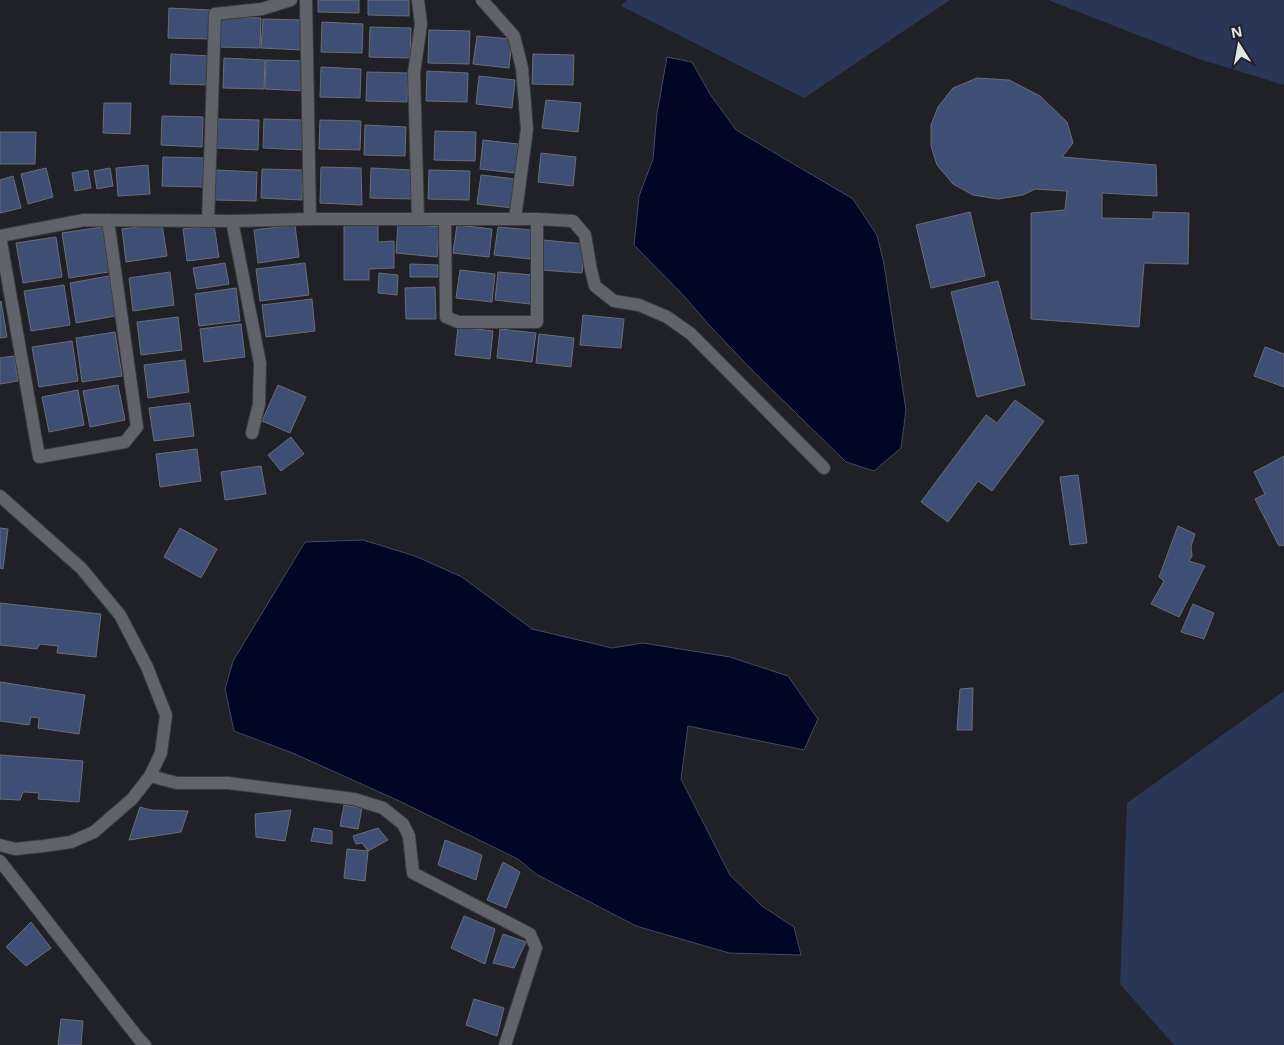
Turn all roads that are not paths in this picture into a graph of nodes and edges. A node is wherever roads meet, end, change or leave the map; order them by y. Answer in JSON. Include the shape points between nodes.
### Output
{"nodes":[{"id":1,"x":291,"y":0,"type":"edge"},
{"id":2,"x":306,"y":0,"type":"edge"},
{"id":3,"x":418,"y":0,"type":"edge"},
{"id":4,"x":482,"y":0,"type":"edge"},
{"id":5,"x":310,"y":219,"type":"junction"},
{"id":6,"x":418,"y":219,"type":"junction"},
{"id":7,"x":445,"y":219,"type":"junction"},
{"id":8,"x":515,"y":219,"type":"junction"},
{"id":9,"x":537,"y":219,"type":"junction"},
{"id":10,"x":108,"y":220,"type":"junction"},
{"id":11,"x":208,"y":221,"type":"junction"},
{"id":12,"x":232,"y":221,"type":"junction"},
{"id":13,"x":0,"y":236,"type":"edge"},
{"id":14,"x":252,"y":433,"type":"dead end"},
{"id":15,"x":824,"y":468,"type":"dead end"},
{"id":16,"x":0,"y":496,"type":"edge"},
{"id":17,"x":150,"y":776,"type":"junction"},
{"id":18,"x":0,"y":845,"type":"edge"},
{"id":19,"x":0,"y":860,"type":"edge"},
{"id":20,"x":145,"y":1045,"type":"edge"},
{"id":21,"x":505,"y":1045,"type":"edge"}],
"edges":[{"from":1,"to":11,"type":"street","via":[[262,9],[215,14]]},
{"from":2,"to":5,"type":"street"},
{"from":3,"to":6,"type":"street","via":[[421,24],[414,73]]},
{"from":4,"to":8,"type":"street","via":[[514,36],[522,68],[527,129]]},
{"from":5,"to":6,"type":"street"},
{"from":5,"to":12,"type":"street"},
{"from":6,"to":7,"type":"street"},
{"from":7,"to":8,"type":"street"},
{"from":7,"to":9,"type":"street","via":[[446,317],[458,322],[538,322]]},
{"from":8,"to":9,"type":"street"},
{"from":9,"to":15,"type":"street","via":[[573,221],[585,235],[595,286],[614,301],[639,305],[667,317],[691,334]]},
{"from":10,"to":11,"type":"street"},
{"from":10,"to":13,"type":"street","via":[[84,220]]},
{"from":10,"to":13,"type":"street","via":[[137,427],[125,442],[39,456]]},
{"from":11,"to":12,"type":"street"},
{"from":12,"to":14,"type":"street","via":[[260,363],[258,404]]},
{"from":16,"to":17,"type":"street","via":[[81,568],[120,615],[147,667],[166,715],[161,752]]},
{"from":17,"to":18,"type":"street","via":[[132,799],[94,832],[71,842],[44,846],[15,849]]},
{"from":17,"to":21,"type":"street","via":[[177,783],[228,783],[354,798],[383,808],[403,824],[409,836],[413,873],[530,934],[536,948]]},
{"from":19,"to":20,"type":"street"}]}
